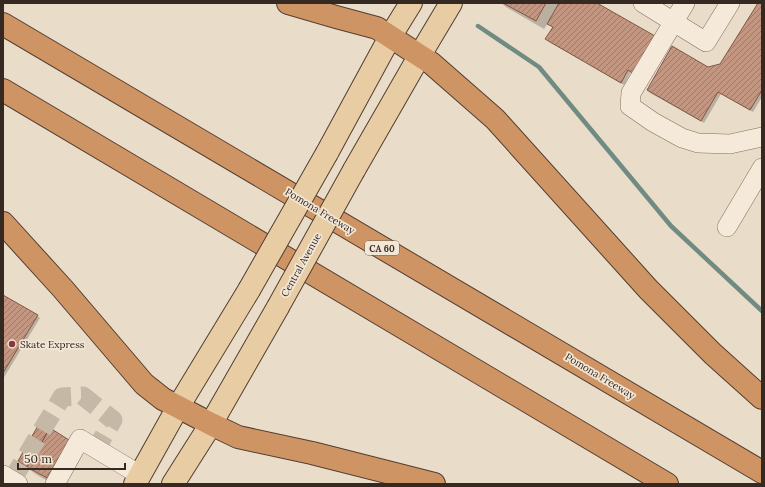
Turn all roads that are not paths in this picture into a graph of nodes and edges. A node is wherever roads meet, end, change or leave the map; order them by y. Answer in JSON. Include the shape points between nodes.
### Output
{"nodes":[{"id":1,"x":288,"y":3,"type":"edge"},
{"id":2,"x":411,"y":3,"type":"edge"},
{"id":3,"x":451,"y":3,"type":"edge"},
{"id":4,"x":643,"y":3,"type":"edge"},
{"id":5,"x":684,"y":3,"type":"edge"},
{"id":6,"x":725,"y":5,"type":"edge"},
{"id":7,"x":674,"y":22,"type":"junction"},
{"id":8,"x":3,"y":24,"type":"edge"},
{"id":9,"x":390,"y":37,"type":"junction"},
{"id":10,"x":420,"y":55,"type":"junction"},
{"id":11,"x":3,"y":90,"type":"edge"},
{"id":12,"x":762,"y":137,"type":"edge"},
{"id":13,"x":762,"y":168,"type":"edge"},
{"id":14,"x":3,"y":222,"type":"edge"},
{"id":15,"x":727,"y":227,"type":"dead end"},
{"id":16,"x":762,"y":398,"type":"edge"},
{"id":17,"x":178,"y":407,"type":"junction"},
{"id":18,"x":211,"y":424,"type":"junction"},
{"id":19,"x":762,"y":472,"type":"edge"},
{"id":20,"x":3,"y":475,"type":"edge"},
{"id":21,"x":137,"y":480,"type":"edge"},
{"id":22,"x":18,"y":484,"type":"edge"},
{"id":23,"x":55,"y":484,"type":"edge"},
{"id":24,"x":173,"y":484,"type":"edge"},
{"id":25,"x":434,"y":484,"type":"edge"},
{"id":26,"x":667,"y":484,"type":"edge"}],
"edges":[{"from":1,"to":9,"type":"highway","via":[[375,27]]},
{"from":2,"to":9,"type":"main road"},
{"from":3,"to":10,"type":"main road","name":"Central Avenue"},
{"from":4,"to":7,"type":"lane"},
{"from":5,"to":7,"type":"lane"},
{"from":6,"to":7,"type":"lane","via":[[706,42]]},
{"from":7,"to":12,"type":"lane","via":[[631,93],[630,106],[682,138],[698,143],[730,144]]},
{"from":8,"to":19,"type":"highway","name":"Pomona Freeway","number":"CA 60"},
{"from":9,"to":10,"type":"highway"},
{"from":9,"to":17,"type":"main road","bridge":true,"via":[[249,290]]},
{"from":10,"to":16,"type":"highway","via":[[494,120],[648,289],[713,354]]},
{"from":10,"to":18,"type":"main road","name":"Central Avenue","bridge":true},
{"from":11,"to":26,"type":"highway"},
{"from":13,"to":15,"type":"lane"},
{"from":14,"to":17,"type":"highway","via":[[144,384]]},
{"from":17,"to":18,"type":"highway"},
{"from":17,"to":21,"type":"main road"},
{"from":18,"to":24,"type":"main road","name":"Central Avenue"},
{"from":18,"to":25,"type":"highway","via":[[238,437]]},
{"from":20,"to":22,"type":"lane"},
{"from":21,"to":23,"type":"lane","via":[[80,439]]}]}
